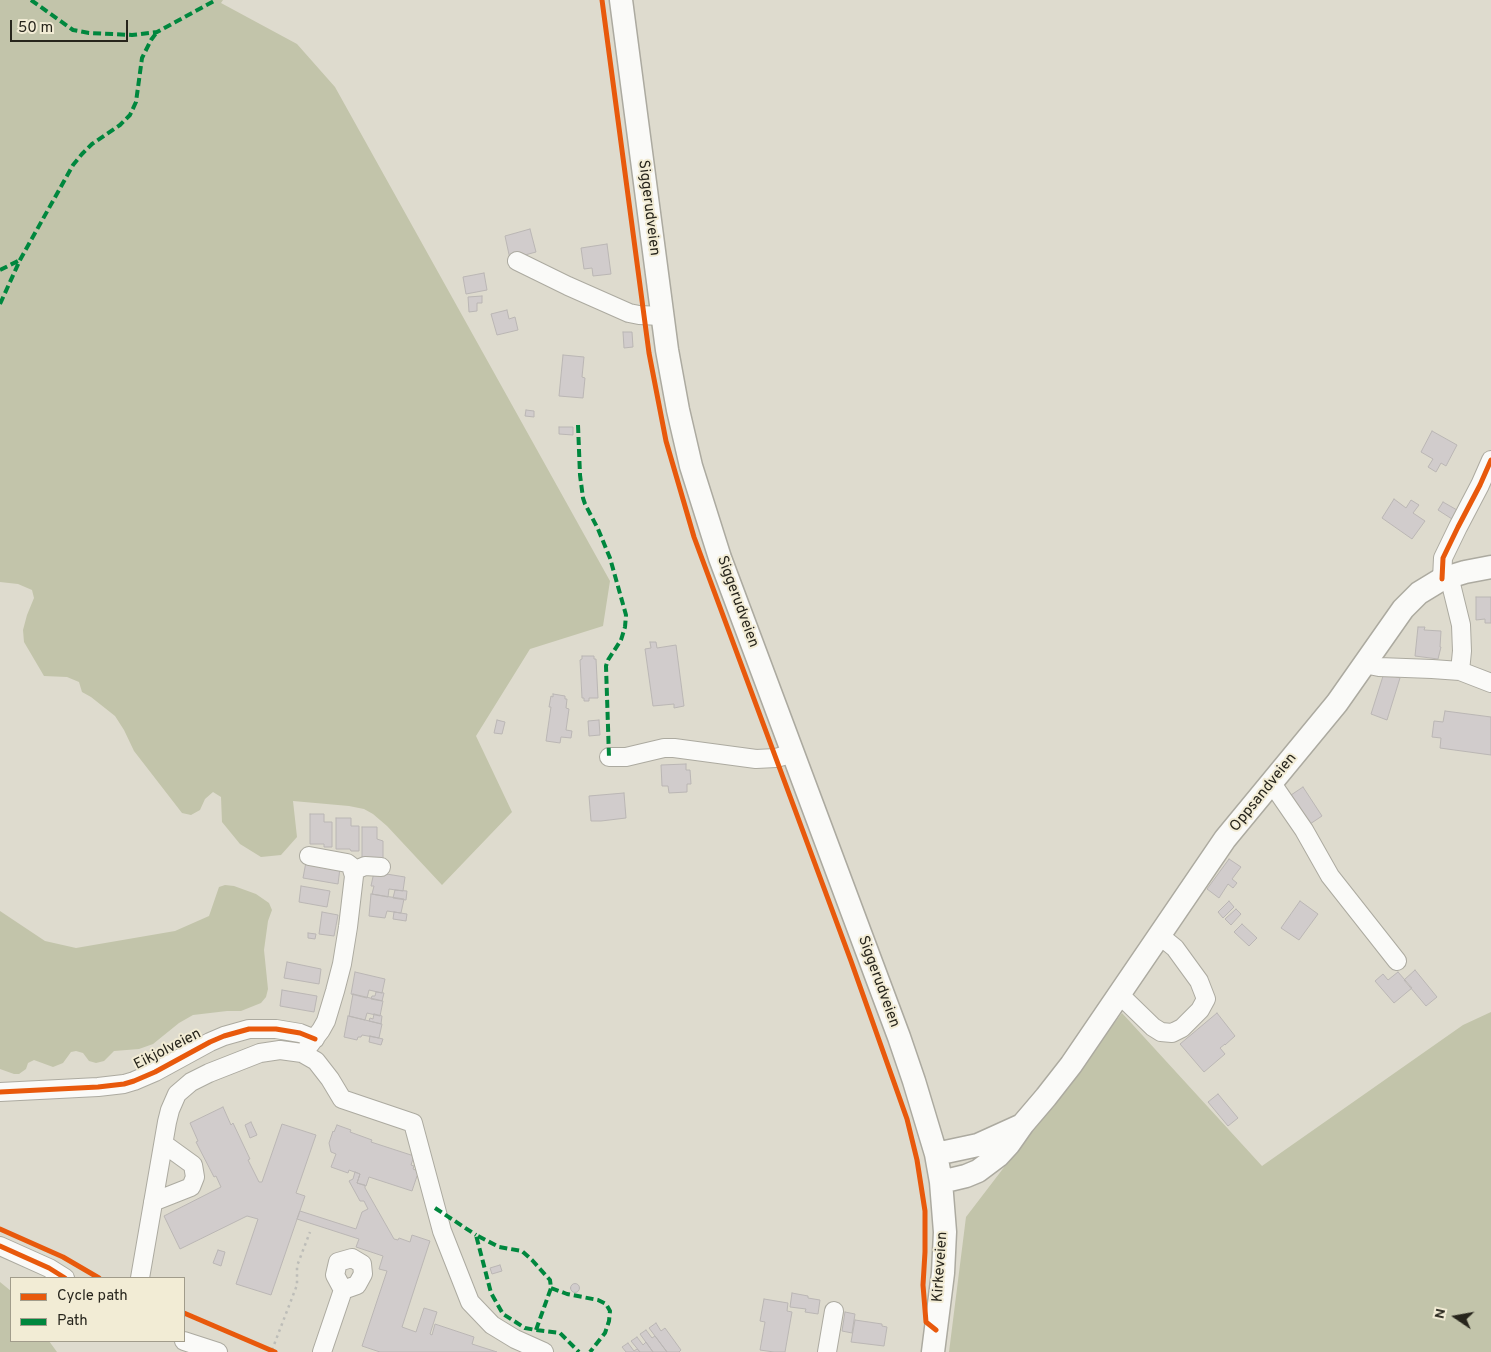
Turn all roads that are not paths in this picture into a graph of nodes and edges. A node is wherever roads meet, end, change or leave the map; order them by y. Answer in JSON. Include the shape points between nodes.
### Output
{"nodes":[{"id":1,"x":621,"y":0,"type":"edge"},
{"id":2,"x":517,"y":261,"type":"dead end"},
{"id":3,"x":662,"y":316,"type":"junction"},
{"id":4,"x":1491,"y":460,"type":"edge"},
{"id":5,"x":1491,"y":567,"type":"edge"},
{"id":6,"x":1445,"y":578,"type":"junction"},
{"id":7,"x":1364,"y":664,"type":"junction"},
{"id":8,"x":1460,"y":671,"type":"junction"},
{"id":9,"x":1491,"y":683,"type":"edge"},
{"id":10,"x":794,"y":753,"type":"junction"},
{"id":11,"x":609,"y":758,"type":"dead end"},
{"id":12,"x":1271,"y":782,"type":"junction"},
{"id":13,"x":309,"y":856,"type":"dead end"},
{"id":14,"x":381,"y":867,"type":"dead end"},
{"id":15,"x":353,"y":871,"type":"junction"},
{"id":16,"x":1159,"y":935,"type":"junction"},
{"id":17,"x":1398,"y":961,"type":"dead end"},
{"id":18,"x":1119,"y":994,"type":"junction"},
{"id":19,"x":315,"y":1039,"type":"junction"},
{"id":20,"x":302,"y":1053,"type":"junction"},
{"id":21,"x":0,"y":1092,"type":"edge"},
{"id":22,"x":1023,"y":1124,"type":"junction"},
{"id":23,"x":164,"y":1144,"type":"junction"},
{"id":24,"x":936,"y":1154,"type":"junction"},
{"id":25,"x":941,"y":1182,"type":"junction"},
{"id":26,"x":153,"y":1202,"type":"junction"},
{"id":27,"x":0,"y":1246,"type":"edge"},
{"id":28,"x":63,"y":1277,"type":"edge"},
{"id":29,"x":140,"y":1277,"type":"edge"},
{"id":30,"x":343,"y":1290,"type":"dead end"},
{"id":31,"x":834,"y":1311,"type":"dead end"},
{"id":32,"x":185,"y":1341,"type":"edge"},
{"id":33,"x":218,"y":1352,"type":"edge"},
{"id":34,"x":322,"y":1352,"type":"edge"},
{"id":35,"x":544,"y":1352,"type":"edge"},
{"id":36,"x":827,"y":1352,"type":"edge"},
{"id":37,"x":933,"y":1352,"type":"edge"}],
"edges":[{"from":1,"to":3,"type":"main road","name":"Siggerudveien"},
{"from":2,"to":3,"type":"street","via":[[630,313]]},
{"from":3,"to":10,"type":"main road","name":"Siggerudveien","via":[[678,410],[699,494]]},
{"from":4,"to":6,"type":"street","via":[[1443,558]]},
{"from":5,"to":6,"type":"main road","name":"Oppsandveien"},
{"from":6,"to":7,"type":"main road","name":"Oppsandveien","via":[[1419,593],[1403,609]]},
{"from":6,"to":8,"type":"street","via":[[1461,625]]},
{"from":7,"to":8,"type":"street"},
{"from":7,"to":12,"type":"main road","name":"Oppsandveien","via":[[1315,731]]},
{"from":8,"to":9,"type":"street"},
{"from":10,"to":11,"type":"street","via":[[756,759],[664,748]]},
{"from":10,"to":24,"type":"main road","name":"Siggerudveien","via":[[905,1055]]},
{"from":12,"to":16,"type":"main road","name":"Oppsandveien","via":[[1226,839]]},
{"from":12,"to":17,"type":"street","via":[[1330,876]]},
{"from":13,"to":15,"type":"street","via":[[342,861]]},
{"from":14,"to":15,"type":"street","via":[[365,866]]},
{"from":15,"to":19,"type":"street","via":[[352,901],[342,964],[326,1021]]},
{"from":16,"to":18,"type":"main road","name":"Oppsandveien"},
{"from":16,"to":18,"type":"street","via":[[1175,948],[1199,981],[1206,999],[1200,1010],[1182,1028],[1172,1033],[1161,1032]]},
{"from":18,"to":22,"type":"main road","name":"Oppsandveien","via":[[1058,1082]]},
{"from":19,"to":20,"type":"street"},
{"from":19,"to":21,"type":"street","name":"Eikjolveien","via":[[276,1029],[250,1029],[210,1042],[155,1072],[124,1084]]},
{"from":20,"to":23,"type":"street","via":[[280,1050],[260,1054],[191,1082],[173,1101]]},
{"from":20,"to":35,"type":"street","via":[[316,1061],[342,1099],[412,1123],[442,1231],[470,1302],[492,1325]]},
{"from":22,"to":24,"type":"main road","name":"Oppsandveien","via":[[978,1145]]},
{"from":22,"to":25,"type":"main road","name":"Oppsandveien","via":[[1010,1144],[988,1164],[966,1176]]},
{"from":23,"to":26,"type":"street"},
{"from":23,"to":26,"type":"street","via":[[193,1165],[196,1177],[191,1186]]},
{"from":24,"to":25,"type":"main road","name":"Siggerudveien"},
{"from":25,"to":37,"type":"main road","name":"Kirkeveien","via":[[945,1232]]},
{"from":26,"to":29,"type":"street"},
{"from":27,"to":28,"type":"street"},
{"from":30,"to":34,"type":"street"},
{"from":31,"to":36,"type":"street"},
{"from":32,"to":33,"type":"street"}]}
